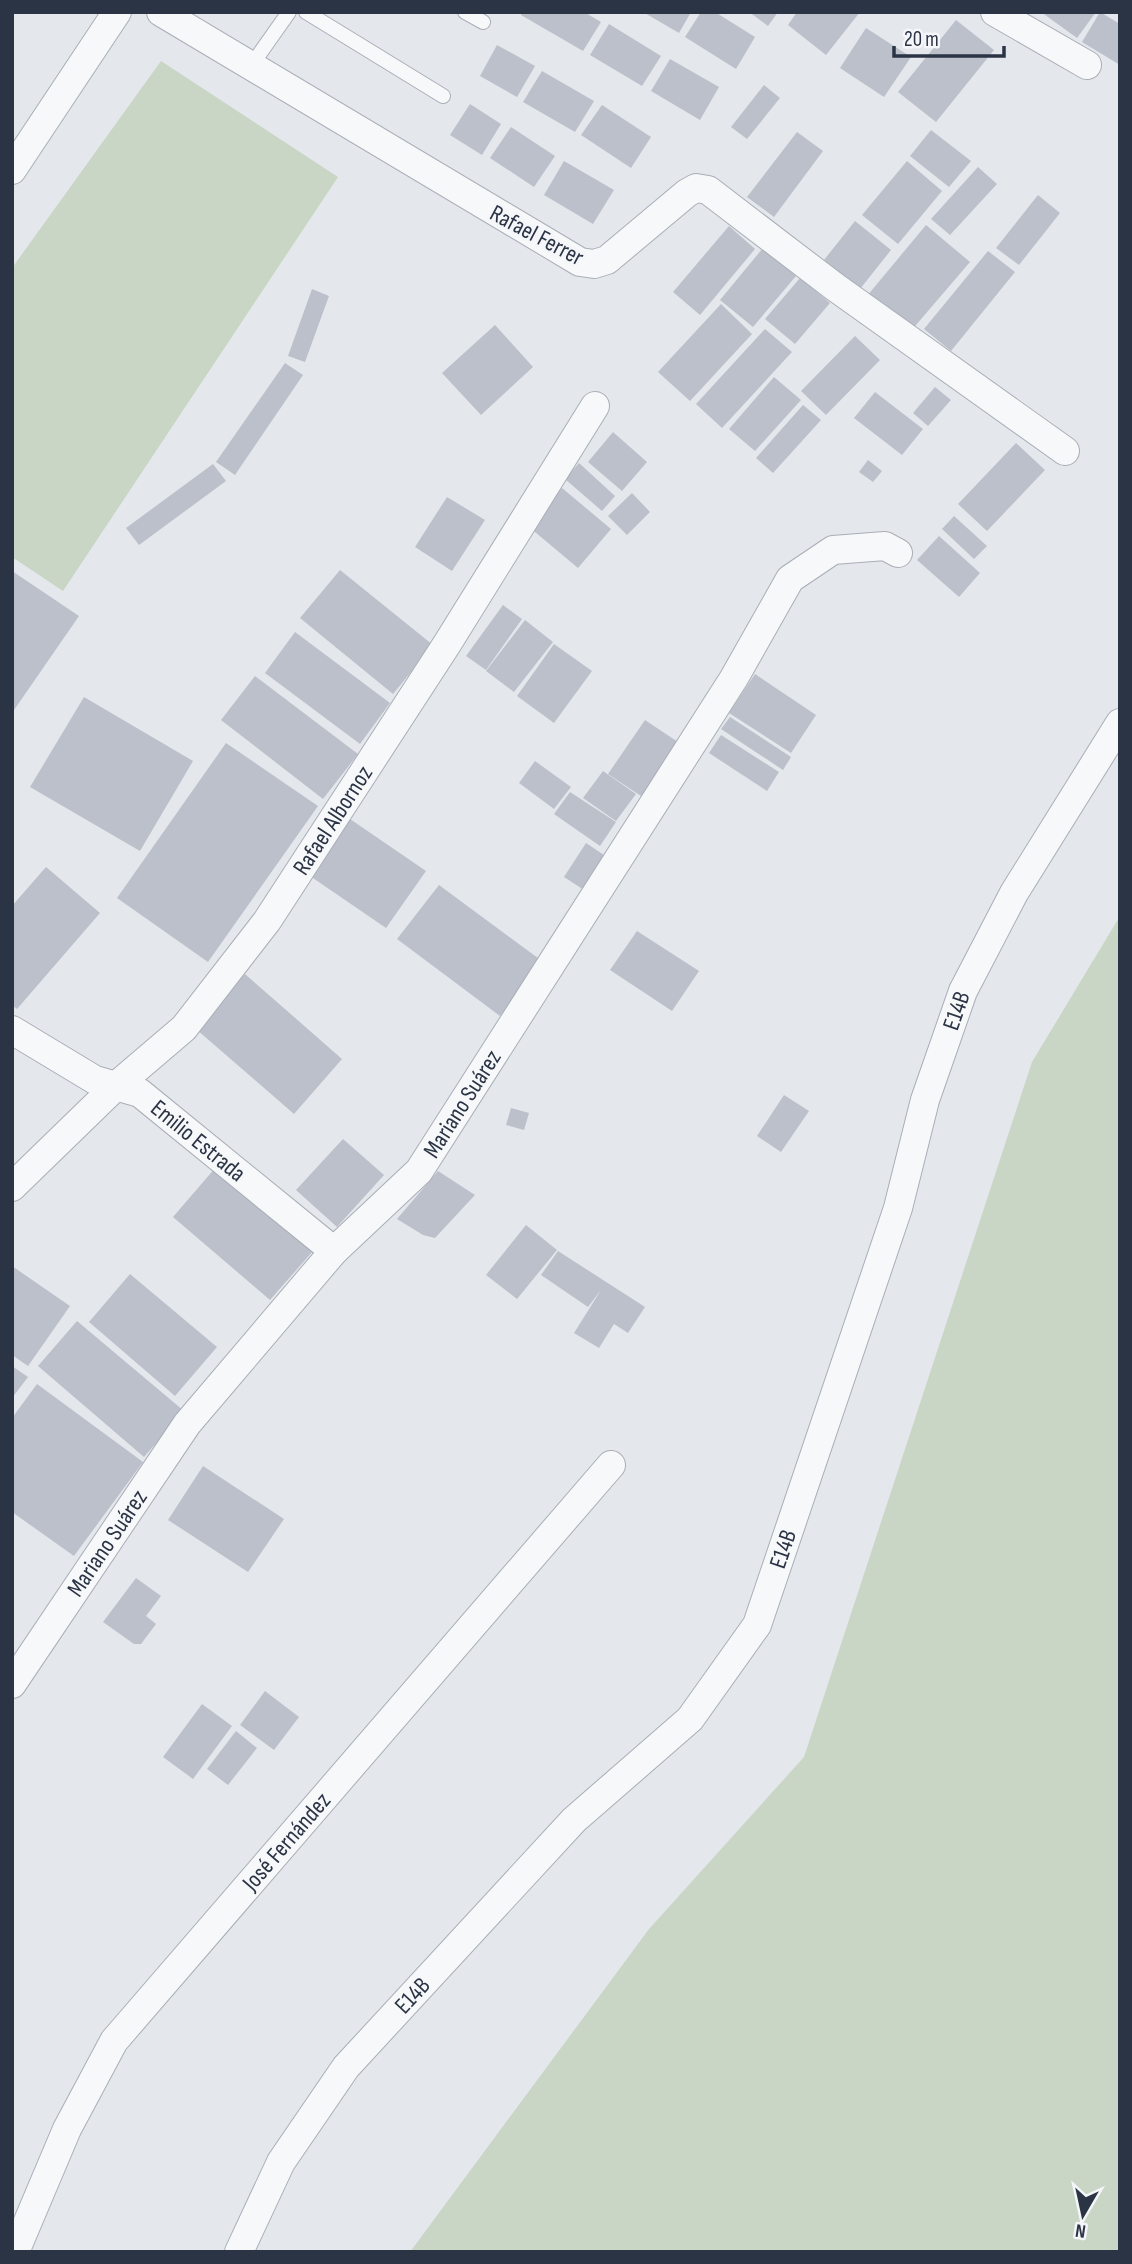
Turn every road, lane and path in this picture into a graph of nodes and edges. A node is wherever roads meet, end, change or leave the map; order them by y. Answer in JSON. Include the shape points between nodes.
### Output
{"nodes":[{"id":1,"x":117,"y":12,"type":"edge"},
{"id":2,"x":161,"y":12,"type":"edge"},
{"id":3,"x":289,"y":12,"type":"edge"},
{"id":4,"x":306,"y":12,"type":"edge"},
{"id":5,"x":465,"y":12,"type":"edge"},
{"id":6,"x":995,"y":12,"type":"edge"},
{"id":7,"x":483,"y":22,"type":"dead end"},
{"id":8,"x":1087,"y":65,"type":"dead end"},
{"id":9,"x":251,"y":66,"type":"junction"},
{"id":10,"x":443,"y":96,"type":"dead end"},
{"id":11,"x":12,"y":170,"type":"edge"},
{"id":12,"x":595,"y":405,"type":"dead end"},
{"id":13,"x":1065,"y":451,"type":"dead end"},
{"id":14,"x":898,"y":553,"type":"dead end"},
{"id":15,"x":1120,"y":723,"type":"edge"},
{"id":16,"x":12,"y":1030,"type":"edge"},
{"id":17,"x":116,"y":1086,"type":"junction"},
{"id":18,"x":12,"y":1186,"type":"edge"},
{"id":19,"x":334,"y":1251,"type":"junction"},
{"id":20,"x":611,"y":1465,"type":"dead end"},
{"id":21,"x":12,"y":1684,"type":"edge"},
{"id":22,"x":15,"y":2252,"type":"edge"},
{"id":23,"x":239,"y":2252,"type":"edge"}],
"edges":[{"from":1,"to":11,"type":"street"},
{"from":2,"to":9,"type":"street","name":"Rafael Ferrer"},
{"from":3,"to":9,"type":"lane"},
{"from":4,"to":10,"type":"lane"},
{"from":5,"to":7,"type":"lane"},
{"from":6,"to":8,"type":"street"},
{"from":9,"to":13,"type":"street","name":"Rafael Ferrer","via":[[580,262],[607,260],[687,192],[708,190]]},
{"from":12,"to":17,"type":"street","name":"Rafael Albornoz","via":[[267,921],[184,1028]]},
{"from":14,"to":19,"type":"street","name":"Mariano Suárez","via":[[885,546],[833,550],[790,579],[734,678],[419,1171]]},
{"from":15,"to":23,"type":"street","name":"E14B","via":[[1014,893],[964,991],[925,1100],[898,1208],[757,1625],[690,1719],[574,1820],[346,2067],[281,2162]]},
{"from":16,"to":17,"type":"street","name":"Emilio Estrada","via":[[95,1080]]},
{"from":17,"to":18,"type":"street","name":"Rafael Albornoz"},
{"from":17,"to":19,"type":"street","name":"Emilio Estrada","via":[[140,1093]]},
{"from":19,"to":21,"type":"street","name":"Mariano Suárez","via":[[187,1424]]},
{"from":20,"to":22,"type":"street","name":"José Fernández","via":[[114,2041],[67,2129]]}]}
